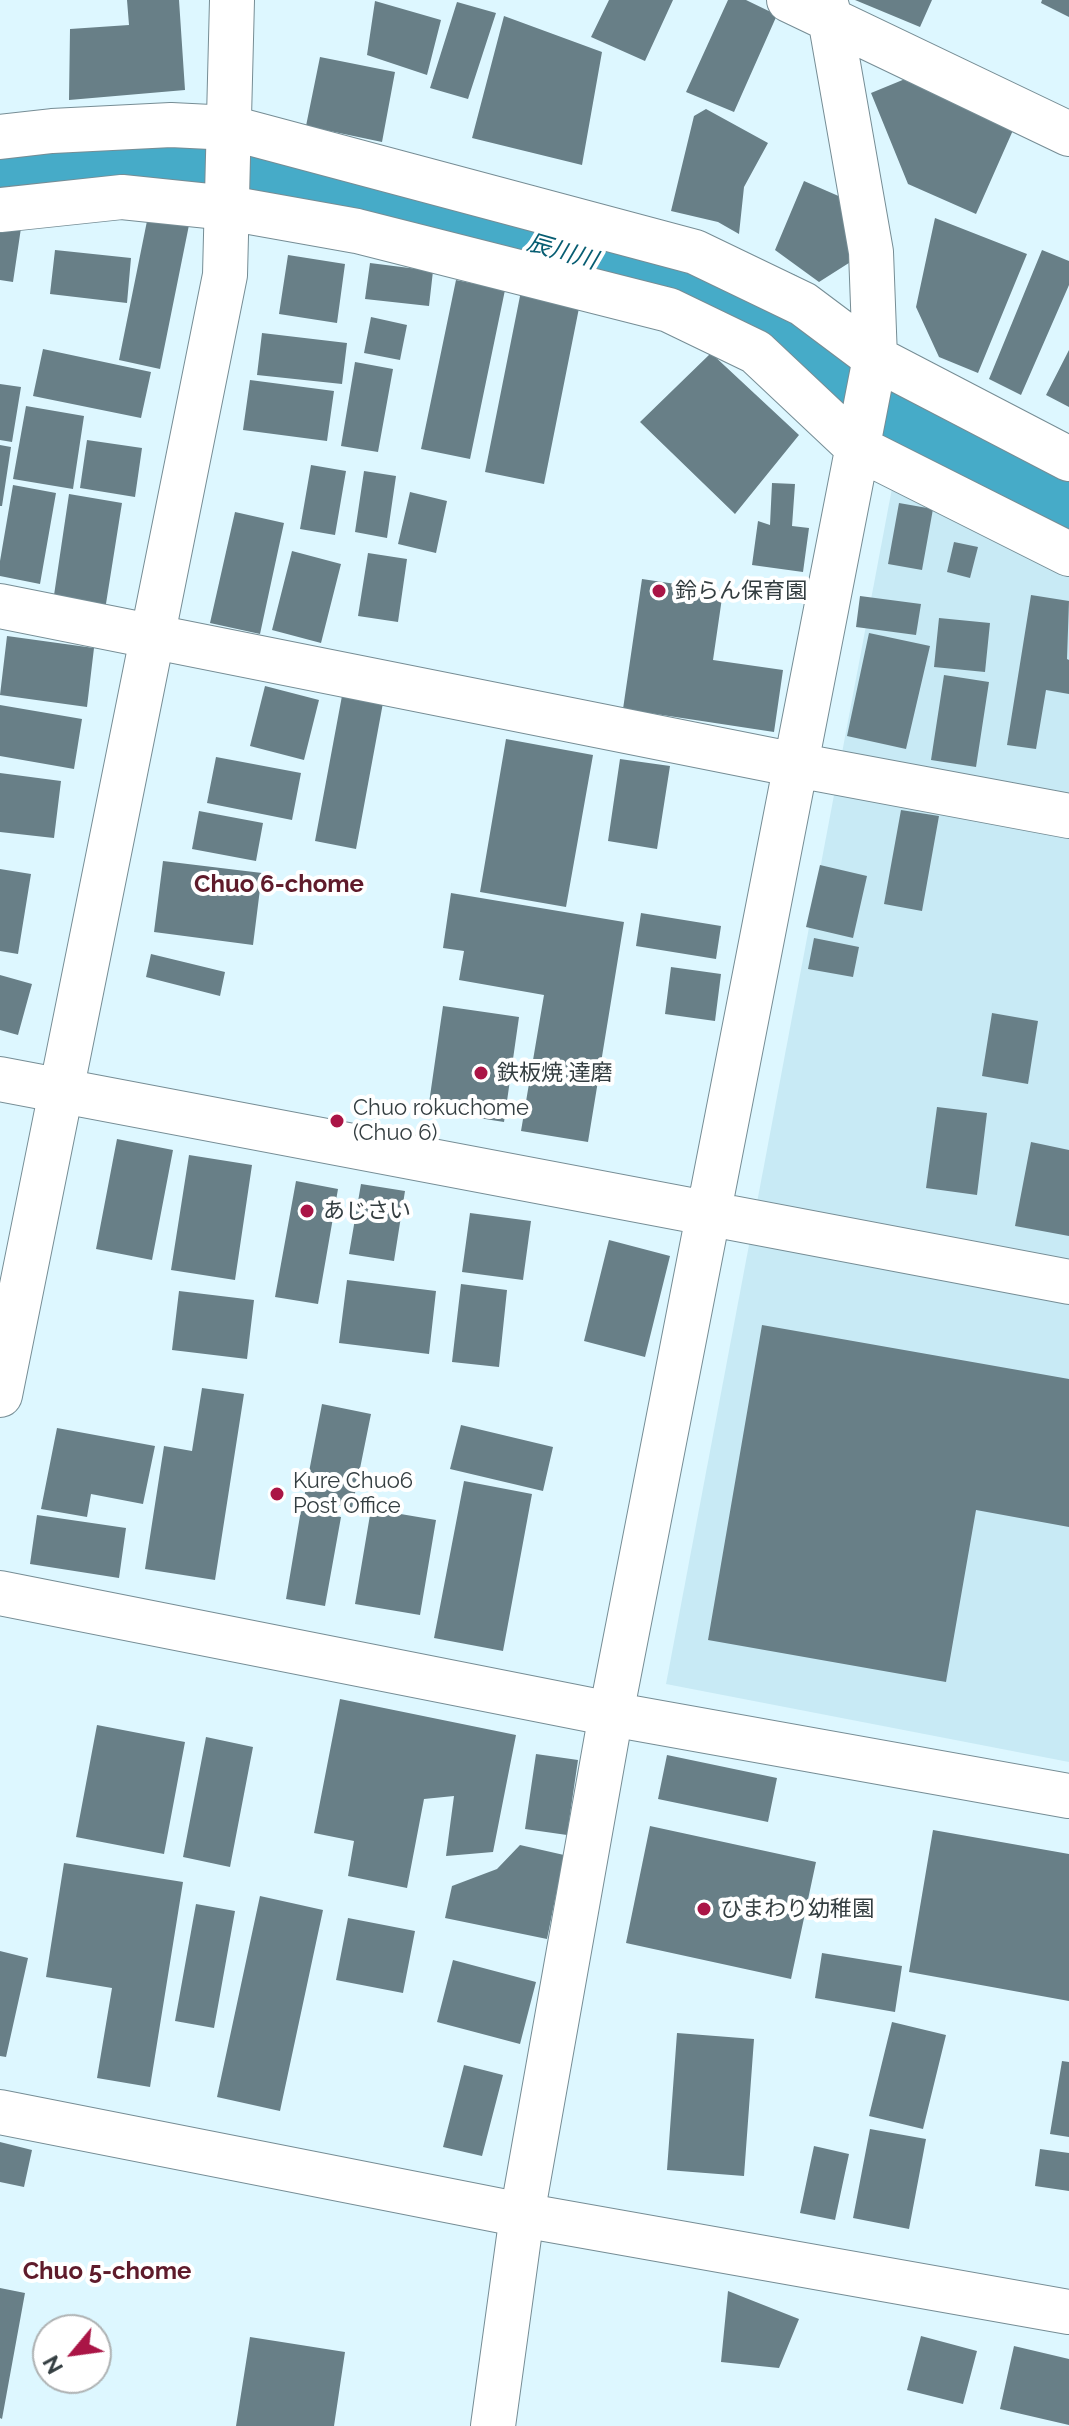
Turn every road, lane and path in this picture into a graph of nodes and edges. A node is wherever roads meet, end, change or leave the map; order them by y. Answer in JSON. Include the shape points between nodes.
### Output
{"nodes":[{"id":1,"x":232,"y":0,"type":"edge"},
{"id":2,"x":789,"y":0,"type":"edge"},
{"id":3,"x":827,"y":9,"type":"edge"},
{"id":4,"x":231,"y":128,"type":"junction"},
{"id":5,"x":1069,"y":134,"type":"edge"},
{"id":6,"x":0,"y":137,"type":"edge"},
{"id":7,"x":228,"y":208,"type":"junction"},
{"id":8,"x":0,"y":210,"type":"edge"},
{"id":9,"x":875,"y":358,"type":"junction"},
{"id":10,"x":858,"y":448,"type":"junction"},
{"id":11,"x":1069,"y":459,"type":"edge"},
{"id":12,"x":1069,"y":554,"type":"edge"},
{"id":13,"x":0,"y":606,"type":"edge"},
{"id":14,"x":152,"y":634,"type":"junction"},
{"id":15,"x":796,"y":765,"type":"junction"},
{"id":16,"x":1069,"y":816,"type":"edge"},
{"id":17,"x":0,"y":1079,"type":"edge"},
{"id":18,"x":61,"y":1091,"type":"junction"},
{"id":19,"x":709,"y":1213,"type":"junction"},
{"id":20,"x":1069,"y":1282,"type":"edge"},
{"id":21,"x":0,"y":1395,"type":"edge"},
{"id":22,"x":0,"y":1593,"type":"edge"},
{"id":23,"x":611,"y":1714,"type":"junction"},
{"id":24,"x":1069,"y":1796,"type":"edge"},
{"id":25,"x":0,"y":2112,"type":"edge"},
{"id":26,"x":522,"y":2215,"type":"junction"},
{"id":27,"x":1069,"y":2312,"type":"edge"},
{"id":28,"x":493,"y":2426,"type":"edge"}],
"edges":[{"from":1,"to":4,"type":"street"},
{"from":2,"to":3,"type":"street"},
{"from":3,"to":5,"type":"street"},
{"from":3,"to":9,"type":"street","via":[[871,252]]},
{"from":4,"to":6,"type":"street","via":[[156,126]]},
{"from":4,"to":7,"type":"street"},
{"from":4,"to":9,"type":"street","via":[[695,252],[803,304]]},
{"from":7,"to":8,"type":"street","via":[[122,197]]},
{"from":7,"to":10,"type":"street","via":[[357,231],[669,310],[756,352]]},
{"from":7,"to":14,"type":"street","via":[[225,275]]},
{"from":9,"to":10,"type":"street"},
{"from":9,"to":11,"type":"street"},
{"from":10,"to":12,"type":"street"},
{"from":10,"to":15,"type":"street"},
{"from":13,"to":14,"type":"street"},
{"from":14,"to":15,"type":"street"},
{"from":14,"to":18,"type":"street"},
{"from":15,"to":16,"type":"street"},
{"from":15,"to":19,"type":"street"},
{"from":17,"to":18,"type":"street"},
{"from":18,"to":19,"type":"street"},
{"from":18,"to":21,"type":"street"},
{"from":19,"to":20,"type":"street"},
{"from":19,"to":23,"type":"street"},
{"from":22,"to":23,"type":"street"},
{"from":23,"to":24,"type":"street"},
{"from":23,"to":26,"type":"street"},
{"from":25,"to":26,"type":"street"},
{"from":26,"to":27,"type":"street"},
{"from":26,"to":28,"type":"street"}]}
